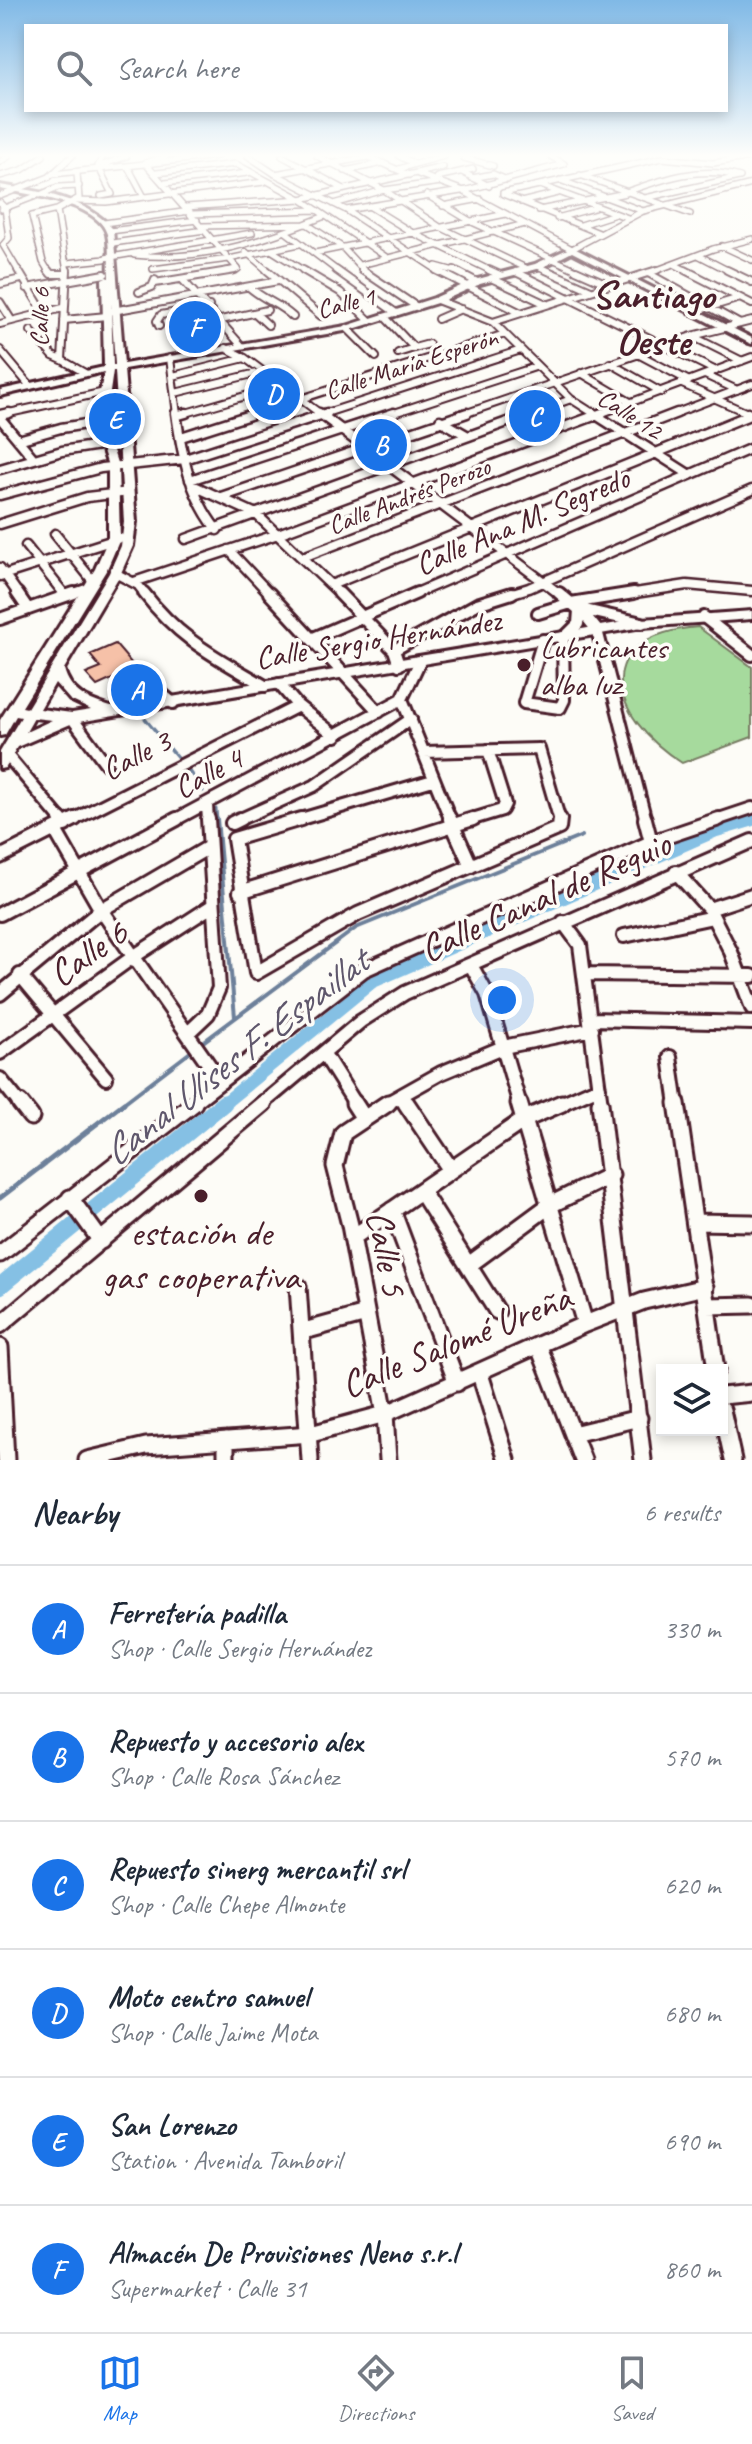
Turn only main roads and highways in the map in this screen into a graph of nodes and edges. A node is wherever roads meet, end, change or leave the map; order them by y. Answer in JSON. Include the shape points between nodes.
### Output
{"nodes":[{"id":1,"x":94,"y":224,"type":"edge"},
{"id":2,"x":105,"y":224,"type":"edge"},
{"id":3,"x":108,"y":258,"type":"junction"},
{"id":4,"x":752,"y":341,"type":"edge"},
{"id":5,"x":122,"y":367,"type":"junction"},
{"id":6,"x":109,"y":369,"type":"junction"},
{"id":7,"x":1,"y":391,"type":"edge"},
{"id":8,"x":752,"y":615,"type":"edge"},
{"id":9,"x":57,"y":668,"type":"junction"},
{"id":10,"x":13,"y":711,"type":"junction"},
{"id":11,"x":110,"y":711,"type":"junction"},
{"id":12,"x":32,"y":713,"type":"junction"},
{"id":13,"x":72,"y":718,"type":"junction"},
{"id":14,"x":0,"y":731,"type":"edge"},
{"id":15,"x":6,"y":754,"type":"edge"}],
"edges":[{"from":1,"to":3,"type":"main road"},
{"from":2,"to":3,"type":"main road","via":[[113,243]]},
{"from":3,"to":5,"type":"main road"},
{"from":3,"to":6,"type":"main road"},
{"from":4,"to":5,"type":"main road","name":"Calle 1","via":[[572,249],[538,266],[347,328]]},
{"from":5,"to":6,"type":"main road","name":"Calle 1"},
{"from":5,"to":9,"type":"main road","via":[[129,538],[115,573]]},
{"from":6,"to":7,"type":"main road","name":"Calle 1"},
{"from":6,"to":10,"type":"main road","via":[[105,421],[113,466],[114,539],[109,556]]},
{"from":8,"to":11,"type":"main road","name":"Calle Sergio Hernández","via":[[642,623]]},
{"from":9,"to":11,"type":"main road","via":[[74,697]]},
{"from":9,"to":12,"type":"main road"},
{"from":10,"to":12,"type":"main road","name":"Calle Sergio Hernández"},
{"from":10,"to":14,"type":"main road"},
{"from":11,"to":13,"type":"main road","name":"Calle Sergio Hernández"},
{"from":12,"to":13,"type":"main road","name":"Calle Sergio Hernández"},
{"from":12,"to":15,"type":"main road"},
{"from":13,"to":15,"type":"main road"}]}
